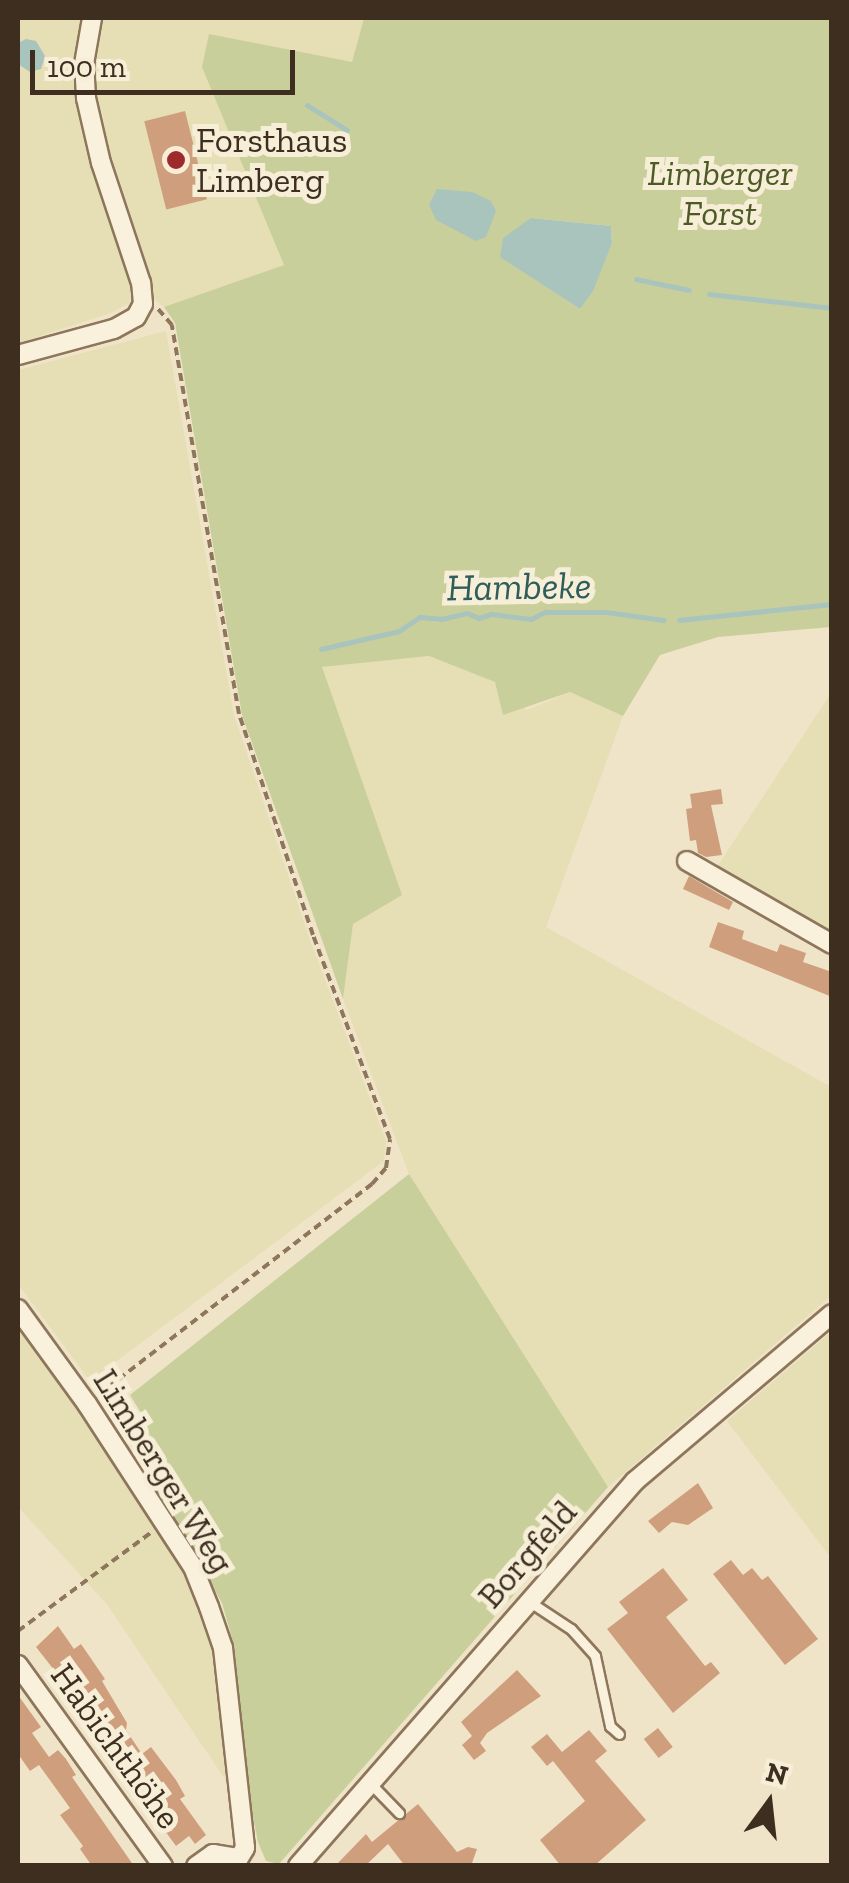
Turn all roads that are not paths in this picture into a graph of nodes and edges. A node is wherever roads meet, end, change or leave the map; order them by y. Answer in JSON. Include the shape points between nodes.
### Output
{"nodes":[{"id":1,"x":92,"y":18,"type":"edge"},
{"id":2,"x":18,"y":355,"type":"edge"},
{"id":3,"x":687,"y":862,"type":"dead end"},
{"id":4,"x":832,"y":944,"type":"edge"},
{"id":5,"x":18,"y":1309,"type":"edge"},
{"id":6,"x":832,"y":1314,"type":"edge"},
{"id":7,"x":528,"y":1601,"type":"junction"},
{"id":8,"x":19,"y":1671,"type":"edge"},
{"id":9,"x":619,"y":1734,"type":"dead end"},
{"id":10,"x":370,"y":1783,"type":"junction"},
{"id":11,"x":399,"y":1813,"type":"dead end"},
{"id":12,"x":243,"y":1862,"type":"edge"},
{"id":13,"x":163,"y":1866,"type":"edge"},
{"id":14,"x":196,"y":1866,"type":"edge"},
{"id":15,"x":298,"y":1866,"type":"edge"}],
"edges":[{"from":1,"to":2,"type":"street","via":[[86,98],[143,304],[114,329]]},
{"from":3,"to":4,"type":"street"},
{"from":5,"to":12,"type":"street","name":"Limberger Weg","via":[[193,1567],[222,1648]]},
{"from":6,"to":7,"type":"street","name":"Borgfeld","via":[[635,1481]]},
{"from":7,"to":9,"type":"lane","via":[[571,1629],[596,1656],[610,1726]]},
{"from":7,"to":10,"type":"street","name":"Borgfeld"},
{"from":8,"to":13,"type":"street","name":"Habichthöhe"},
{"from":10,"to":11,"type":"lane"},
{"from":10,"to":15,"type":"street","name":"Borgfeld"},
{"from":12,"to":14,"type":"street","name":"Habichthöhe","via":[[213,1854]]}]}
